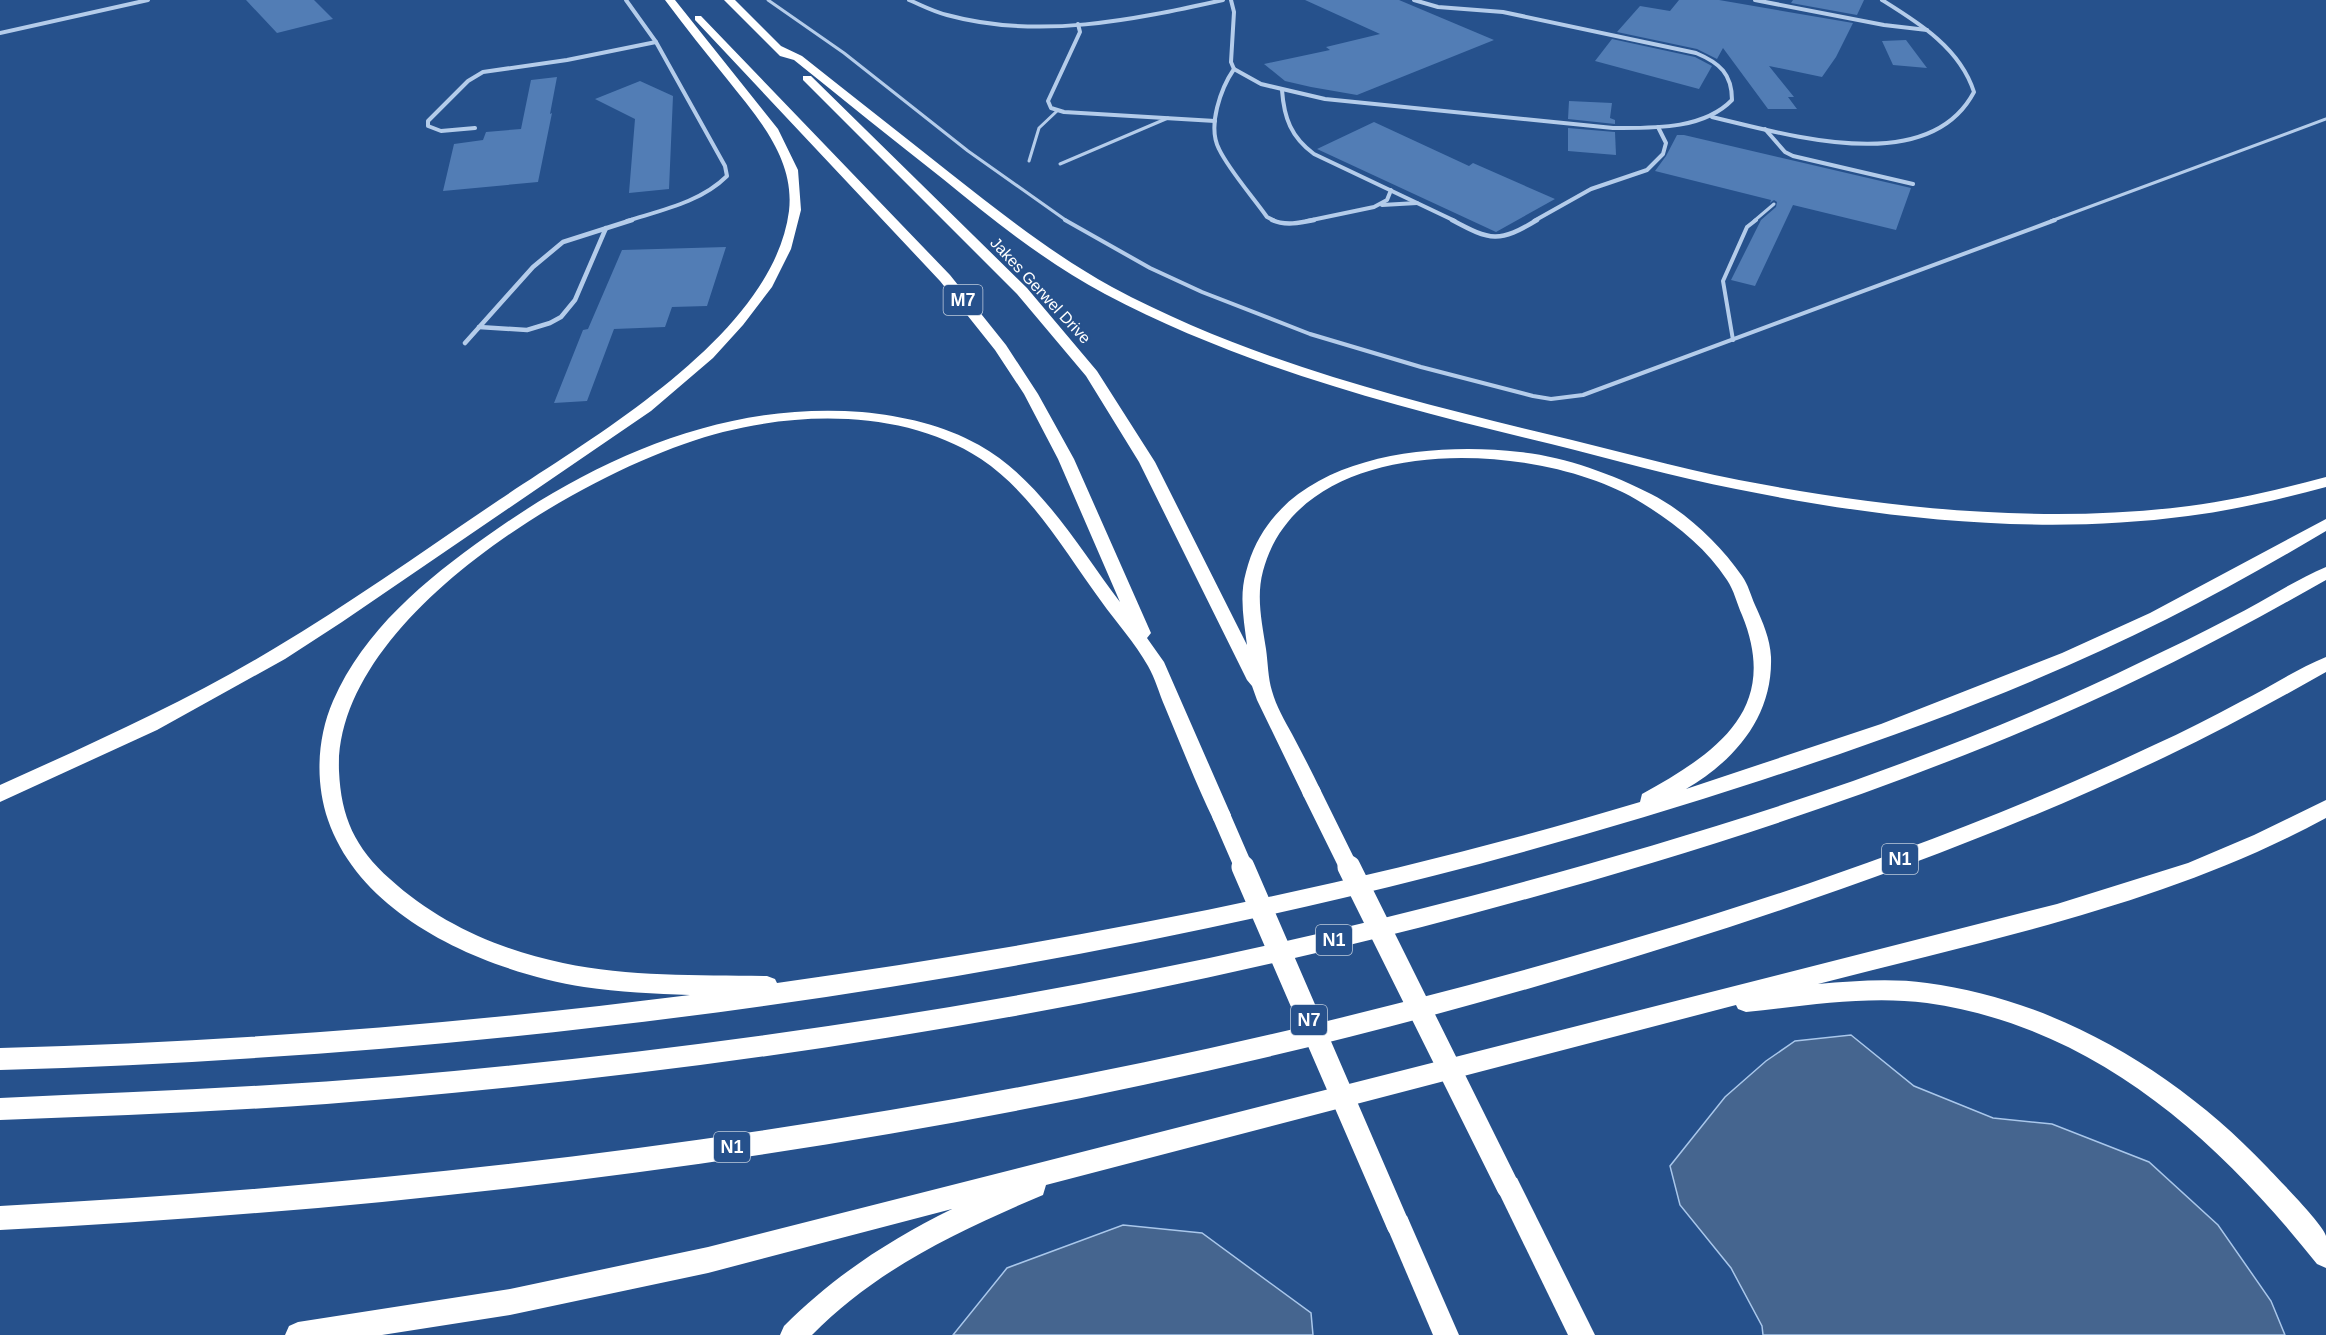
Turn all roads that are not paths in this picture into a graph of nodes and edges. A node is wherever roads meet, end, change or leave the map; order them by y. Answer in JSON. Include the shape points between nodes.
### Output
{"nodes":[{"id":1,"x":144,"y":0,"type":"edge"},
{"id":2,"x":626,"y":0,"type":"edge"},
{"id":3,"x":670,"y":0,"type":"edge"},
{"id":4,"x":680,"y":0,"type":"edge"},
{"id":5,"x":729,"y":0,"type":"edge"},
{"id":6,"x":768,"y":0,"type":"edge"},
{"id":7,"x":909,"y":0,"type":"edge"},
{"id":8,"x":1223,"y":0,"type":"edge"},
{"id":9,"x":1232,"y":0,"type":"edge"},
{"id":10,"x":1414,"y":0,"type":"edge"},
{"id":11,"x":1755,"y":0,"type":"edge"},
{"id":12,"x":1882,"y":0,"type":"edge"},
{"id":13,"x":1078,"y":24,"type":"junction"},
{"id":14,"x":1927,"y":30,"type":"junction"},
{"id":15,"x":0,"y":33,"type":"edge"},
{"id":16,"x":656,"y":42,"type":"junction"},
{"id":17,"x":776,"y":47,"type":"junction"},
{"id":18,"x":1234,"y":69,"type":"junction"},
{"id":19,"x":1282,"y":90,"type":"junction"},
{"id":20,"x":1057,"y":111,"type":"junction"},
{"id":21,"x":1712,"y":117,"type":"junction"},
{"id":22,"x":1168,"y":118,"type":"junction"},
{"id":23,"x":2326,"y":120,"type":"edge"},
{"id":24,"x":1215,"y":121,"type":"junction"},
{"id":25,"x":1658,"y":127,"type":"junction"},
{"id":26,"x":476,"y":128,"type":"dead end"},
{"id":27,"x":1765,"y":128,"type":"junction"},
{"id":28,"x":1029,"y":160,"type":"dead end"},
{"id":29,"x":1060,"y":164,"type":"dead end"},
{"id":30,"x":1913,"y":184,"type":"dead end"},
{"id":31,"x":1391,"y":190,"type":"junction"},
{"id":32,"x":1419,"y":203,"type":"junction"},
{"id":33,"x":1774,"y":204,"type":"dead end"},
{"id":34,"x":1382,"y":205,"type":"junction"},
{"id":35,"x":606,"y":228,"type":"junction"},
{"id":36,"x":479,"y":327,"type":"junction"},
{"id":37,"x":1734,"y":340,"type":"junction"},
{"id":38,"x":465,"y":343,"type":"dead end"},
{"id":39,"x":2326,"y":482,"type":"edge"},
{"id":40,"x":2326,"y":524,"type":"edge"},
{"id":41,"x":2326,"y":573,"type":"edge"},
{"id":42,"x":1155,"y":662,"type":"junction"},
{"id":43,"x":2326,"y":664,"type":"edge"},
{"id":44,"x":1263,"y":695,"type":"junction"},
{"id":45,"x":0,"y":794,"type":"edge"},
{"id":46,"x":2326,"y":808,"type":"edge"},
{"id":47,"x":1620,"y":816,"type":"junction"},
{"id":48,"x":821,"y":987,"type":"junction"},
{"id":49,"x":1690,"y":1007,"type":"junction"},
{"id":50,"x":0,"y":1059,"type":"edge"},
{"id":51,"x":0,"y":1109,"type":"edge"},
{"id":52,"x":1094,"y":1161,"type":"junction"},
{"id":53,"x":0,"y":1218,"type":"edge"},
{"id":54,"x":2326,"y":1255,"type":"edge"},
{"id":55,"x":1418,"y":1270,"type":"junction"},
{"id":56,"x":298,"y":1335,"type":"edge"},
{"id":57,"x":793,"y":1335,"type":"edge"},
{"id":58,"x":1433,"y":1335,"type":"edge"},
{"id":59,"x":1446,"y":1335,"type":"edge"},
{"id":60,"x":1582,"y":1335,"type":"edge"}],
"edges":[{"from":1,"to":15,"type":"street"},
{"from":2,"to":16,"type":"street"},
{"from":3,"to":45,"type":"highway","via":[[774,131],[792,172],[794,213],[784,252],[761,294],[739,323],[702,362],[646,408],[318,630],[150,725]]},
{"from":4,"to":42,"type":"highway","number":"M7","via":[[940,274],[1000,348],[1045,419],[1073,473]]},
{"from":5,"to":17,"type":"highway","name":"Jakes Gerwel Drive","number":"M7"},
{"from":6,"to":37,"type":"lane","via":[[844,53],[991,168],[1100,241],[1194,288],[1286,324],[1428,369],[1551,399],[1583,395]]},
{"from":7,"to":13,"type":"street","via":[[946,16],[981,23]]},
{"from":8,"to":13,"type":"street"},
{"from":9,"to":18,"type":"street"},
{"from":10,"to":21,"type":"street","via":[[1438,7],[1503,12],[1706,57],[1728,75],[1734,93],[1731,102]]},
{"from":11,"to":14,"type":"street"},
{"from":12,"to":14,"type":"street"},
{"from":13,"to":20,"type":"street","via":[[1080,32],[1048,101]]},
{"from":14,"to":27,"type":"street","via":[[1967,73],[1974,92],[1966,110],[1943,126],[1910,137],[1864,143],[1819,140]]},
{"from":16,"to":26,"type":"street","via":[[483,72],[468,81],[428,121],[428,126],[441,131]]},
{"from":16,"to":35,"type":"street","via":[[727,176],[703,195]]},
{"from":17,"to":39,"type":"highway","via":[[798,58],[1022,236],[1089,279],[1243,352],[1403,404],[1732,483],[1831,501],[1931,513],[2044,518],[2138,515],[2236,503]]},
{"from":17,"to":44,"type":"highway","name":"Jakes Gerwel Drive","number":"M7","via":[[1022,291],[1092,374],[1147,462]]},
{"from":18,"to":19,"type":"street"},
{"from":18,"to":24,"type":"street","via":[[1227,77]]},
{"from":19,"to":25,"type":"street","via":[[1353,104],[1600,128]]},
{"from":19,"to":31,"type":"street","via":[[1286,123],[1298,141],[1314,154]]},
{"from":20,"to":22,"type":"street"},
{"from":20,"to":28,"type":"lane","via":[[1039,128]]},
{"from":21,"to":25,"type":"street"},
{"from":21,"to":27,"type":"street"},
{"from":22,"to":24,"type":"street"},
{"from":22,"to":29,"type":"lane"},
{"from":23,"to":37,"type":"lane"},
{"from":24,"to":34,"type":"street","via":[[1218,148],[1272,220],[1298,223]]},
{"from":25,"to":32,"type":"street","via":[[1666,143],[1663,154],[1652,166],[1576,196],[1508,237],[1475,232]]},
{"from":27,"to":30,"type":"street","via":[[1793,156]]},
{"from":31,"to":32,"type":"street"},
{"from":31,"to":34,"type":"street"},
{"from":32,"to":34,"type":"street"},
{"from":33,"to":37,"type":"lane","via":[[1747,227],[1724,281]]},
{"from":35,"to":36,"type":"street","via":[[563,242],[550,251]]},
{"from":35,"to":36,"type":"street","via":[[571,308],[558,319],[550,325],[526,330]]},
{"from":36,"to":38,"type":"street"},
{"from":40,"to":47,"type":"highway","via":[[2171,609],[2007,682],[1815,755]]},
{"from":41,"to":51,"type":"highway","number":"N1","via":[[2227,628],[2112,684],[1982,740],[1847,791],[1576,877],[1276,953],[955,1016],[636,1062],[352,1091]]},
{"from":42,"to":48,"type":"highway","via":[[1038,504],[1002,467],[967,445],[916,426],[834,414],[771,418],[708,431],[658,448],[598,476],[525,517],[469,556],[412,604],[378,642],[340,707],[331,742],[328,786],[335,818],[349,848],[371,875],[408,907],[466,941],[562,972],[632,982]]},
{"from":42,"to":55,"type":"highway","number":"N7","bridge":true},
{"from":43,"to":53,"type":"highway","number":"N1","via":[[2119,768],[2012,815],[1861,873],[1601,958],[1284,1042],[1026,1097],[657,1158],[289,1199]]},
{"from":44,"to":47,"type":"highway","via":[[1251,610],[1255,570],[1276,527],[1311,494],[1365,466],[1437,452],[1508,454],[1579,469],[1645,498],[1708,545],[1743,590],[1762,647],[1757,698],[1731,744],[1691,776]]},
{"from":44,"to":60,"type":"highway","name":"Jakes Gerwel Drive","bridge":true},
{"from":46,"to":49,"type":"highway","via":[[2225,857],[2133,891]]},
{"from":47,"to":48,"type":"highway","via":[[1442,865],[1261,908],[1015,956]]},
{"from":48,"to":50,"type":"highway","via":[[598,1017],[439,1033],[209,1050]]},
{"from":49,"to":52,"type":"highway"},
{"from":49,"to":54,"type":"highway","via":[[1895,991],[1957,998],[2022,1014],[2091,1047],[2172,1099],[2262,1179]]},
{"from":52,"to":56,"type":"highway","via":[[630,1278],[428,1316]]},
{"from":52,"to":57,"type":"highway","via":[[970,1213],[899,1248],[833,1296]]},
{"from":55,"to":58,"type":"highway"},
{"from":55,"to":59,"type":"highway","number":"N7"}]}
